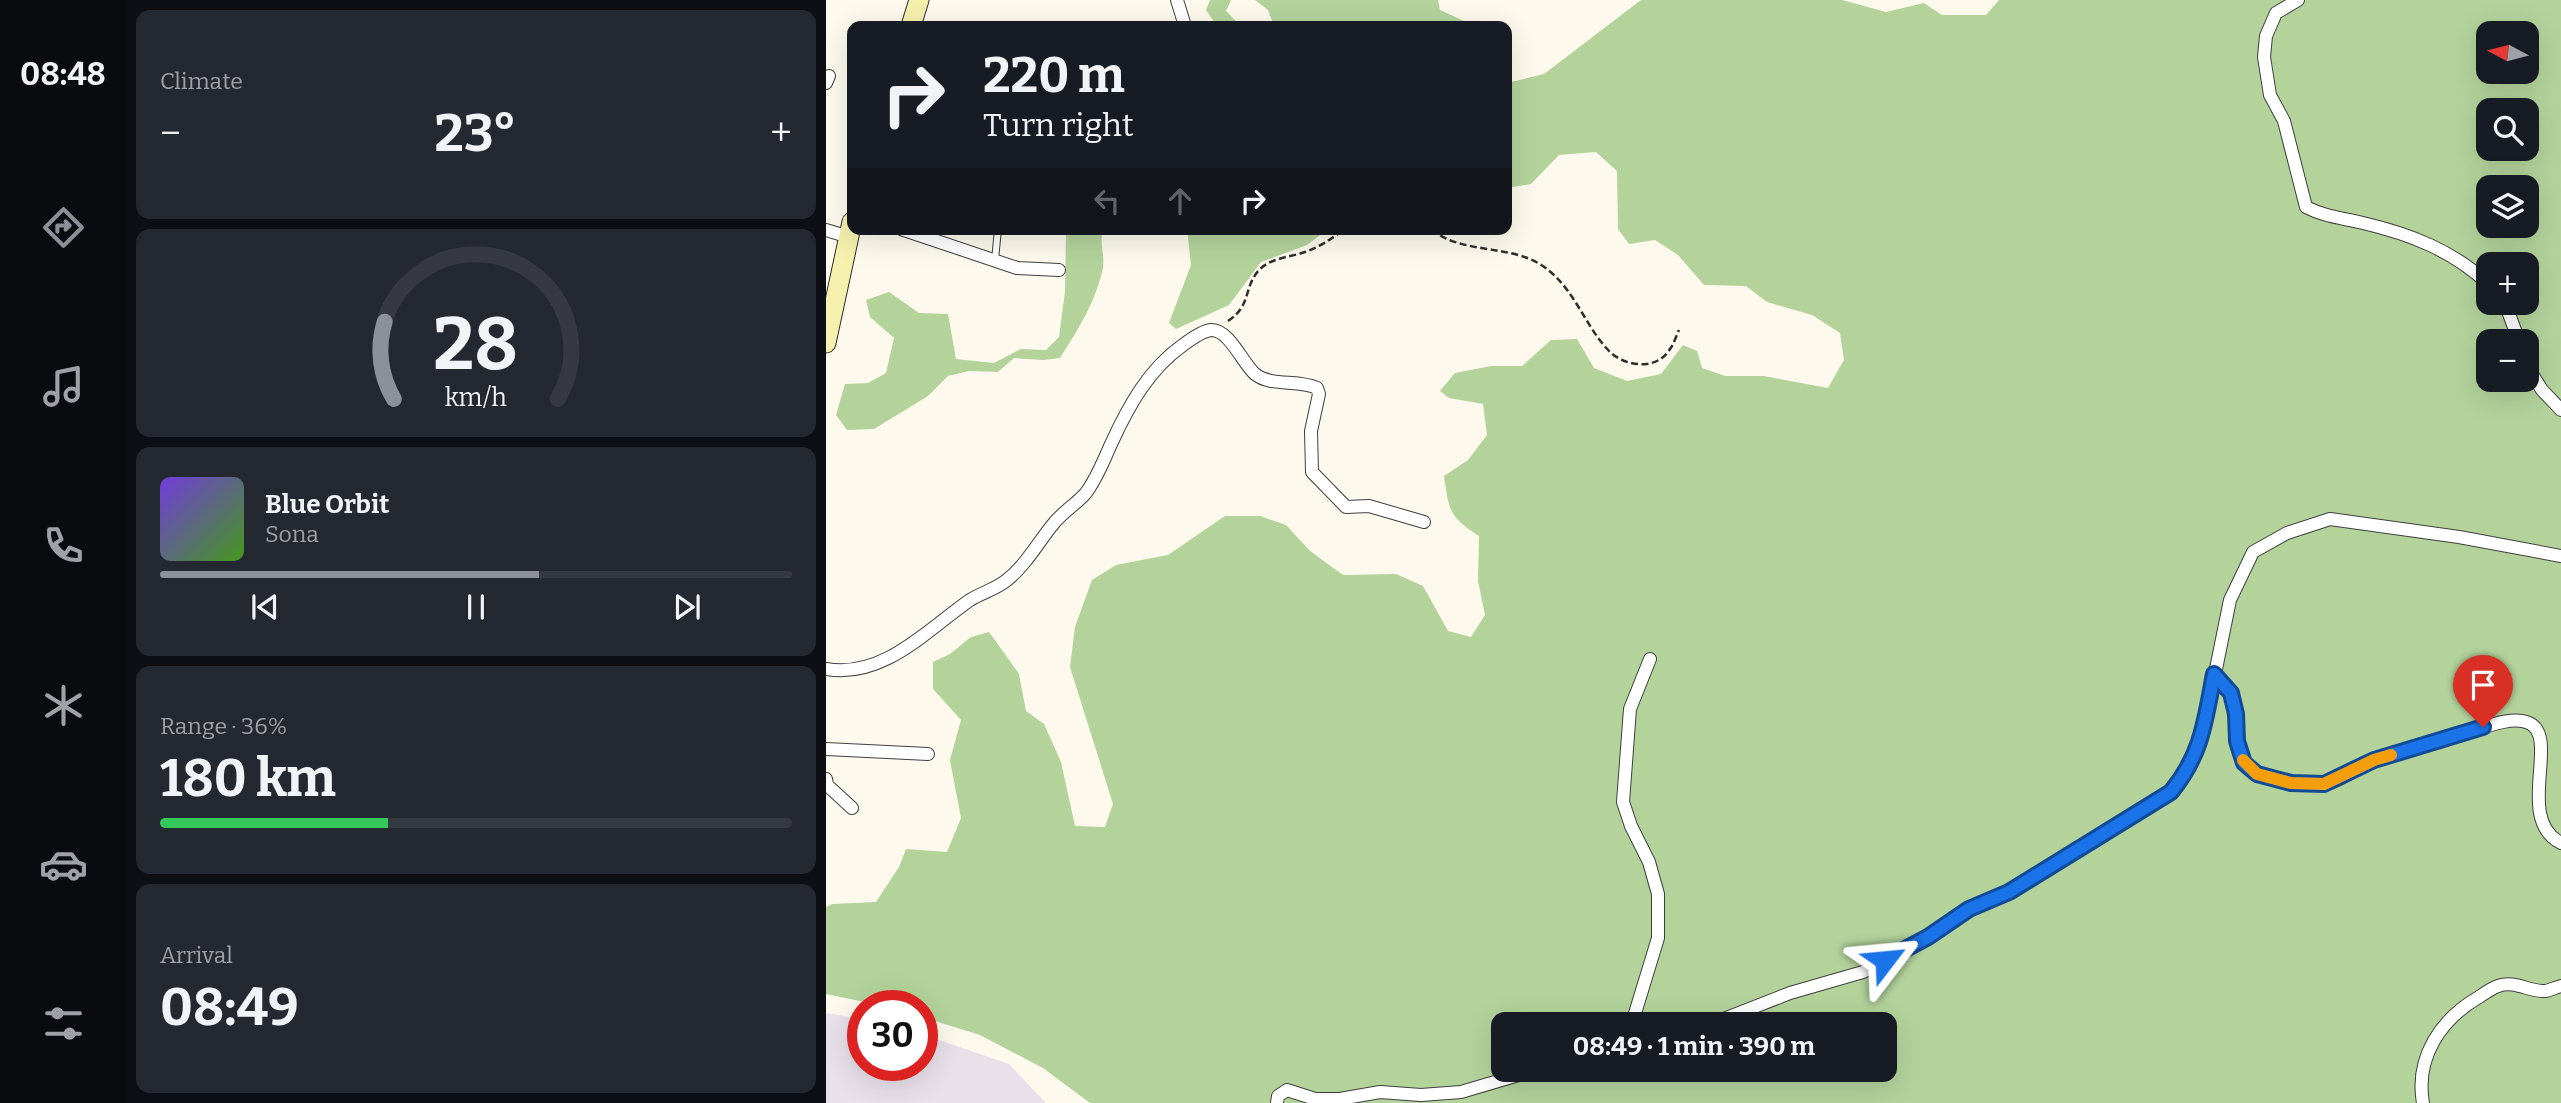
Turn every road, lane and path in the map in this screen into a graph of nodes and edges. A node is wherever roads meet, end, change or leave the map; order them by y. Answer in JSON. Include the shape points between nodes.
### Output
{"nodes":[{"id":1,"x":919,"y":0,"type":"edge"},
{"id":2,"x":1177,"y":0,"type":"edge"},
{"id":3,"x":2298,"y":0,"type":"edge"},
{"id":4,"x":913,"y":21,"type":"edge"},
{"id":5,"x":1183,"y":21,"type":"edge"},
{"id":6,"x":826,"y":230,"type":"edge"},
{"id":7,"x":847,"y":230,"type":"edge"},
{"id":8,"x":849,"y":235,"type":"edge"},
{"id":9,"x":919,"y":235,"type":"edge"},
{"id":10,"x":997,"y":235,"type":"edge"},
{"id":11,"x":1337,"y":235,"type":"edge"},
{"id":12,"x":1438,"y":235,"type":"edge"},
{"id":13,"x":995,"y":260,"type":"junction"},
{"id":14,"x":1059,"y":270,"type":"dead end"},
{"id":15,"x":2476,"y":273,"type":"edge"},
{"id":16,"x":1679,"y":330,"type":"dead end"},
{"id":17,"x":1219,"y":332,"type":"junction"},
{"id":18,"x":826,"y":344,"type":"edge"},
{"id":19,"x":2539,"y":385,"type":"edge"},
{"id":20,"x":2561,"y":410,"type":"edge"},
{"id":21,"x":1424,"y":523,"type":"dead end"},
{"id":22,"x":2561,"y":556,"type":"edge"},
{"id":23,"x":1650,"y":660,"type":"dead end"},
{"id":24,"x":826,"y":669,"type":"edge"},
{"id":25,"x":2214,"y":674,"type":"junction"},
{"id":26,"x":826,"y":749,"type":"edge"},
{"id":27,"x":928,"y":754,"type":"dead end"},
{"id":28,"x":826,"y":779,"type":"edge"},
{"id":29,"x":852,"y":808,"type":"dead end"},
{"id":30,"x":2561,"y":843,"type":"edge"},
{"id":31,"x":2561,"y":985,"type":"edge"},
{"id":32,"x":1635,"y":1012,"type":"edge"},
{"id":33,"x":1742,"y":1012,"type":"edge"},
{"id":34,"x":1495,"y":1082,"type":"edge"},
{"id":35,"x":1277,"y":1103,"type":"edge"},
{"id":36,"x":2423,"y":1103,"type":"edge"}],
"edges":[{"from":1,"to":4,"type":"main road"},
{"from":2,"to":5,"type":"street"},
{"from":3,"to":15,"type":"street","via":[[2276,13],[2266,36],[2264,57],[2270,95],[2284,121],[2306,207],[2440,248]]},
{"from":6,"to":7,"type":"street"},
{"from":8,"to":18,"type":"main road"},
{"from":9,"to":13,"type":"street"},
{"from":10,"to":13,"type":"lane"},
{"from":11,"to":17,"type":"path","via":[[1259,270],[1245,305]]},
{"from":12,"to":16,"type":"path","via":[[1537,262],[1574,297],[1608,350],[1621,360],[1643,365],[1659,361]]},
{"from":13,"to":14,"type":"street","via":[[1017,268]]},
{"from":17,"to":21,"type":"street","via":[[1266,380],[1317,387],[1312,472],[1346,507],[1368,506]]},
{"from":17,"to":24,"type":"street","via":[[1210,330],[1192,338],[1139,390],[1085,494],[1056,520],[1006,582],[972,599],[885,660],[850,671]]},
{"from":19,"to":20,"type":"street"},
{"from":22,"to":25,"type":"street","via":[[2330,519],[2287,533],[2253,552],[2230,600]]},
{"from":23,"to":32,"type":"street","via":[[1630,709],[1623,802],[1658,894],[1658,939]]},
{"from":25,"to":30,"type":"street","via":[[2231,693],[2244,763],[2257,774],[2291,783],[2324,784],[2374,760],[2471,731],[2516,721],[2530,723],[2538,730],[2541,743],[2538,808],[2544,829]]},
{"from":25,"to":33,"type":"street","via":[[2203,733],[2187,771],[2171,792],[2009,892],[1969,909],[1863,972]]},
{"from":26,"to":27,"type":"street"},
{"from":28,"to":29,"type":"street"},
{"from":31,"to":36,"type":"street","via":[[2545,991],[2499,985],[2453,1015],[2424,1058]]},
{"from":34,"to":35,"type":"street","via":[[1461,1092],[1380,1092],[1340,1099],[1287,1090]]}]}
